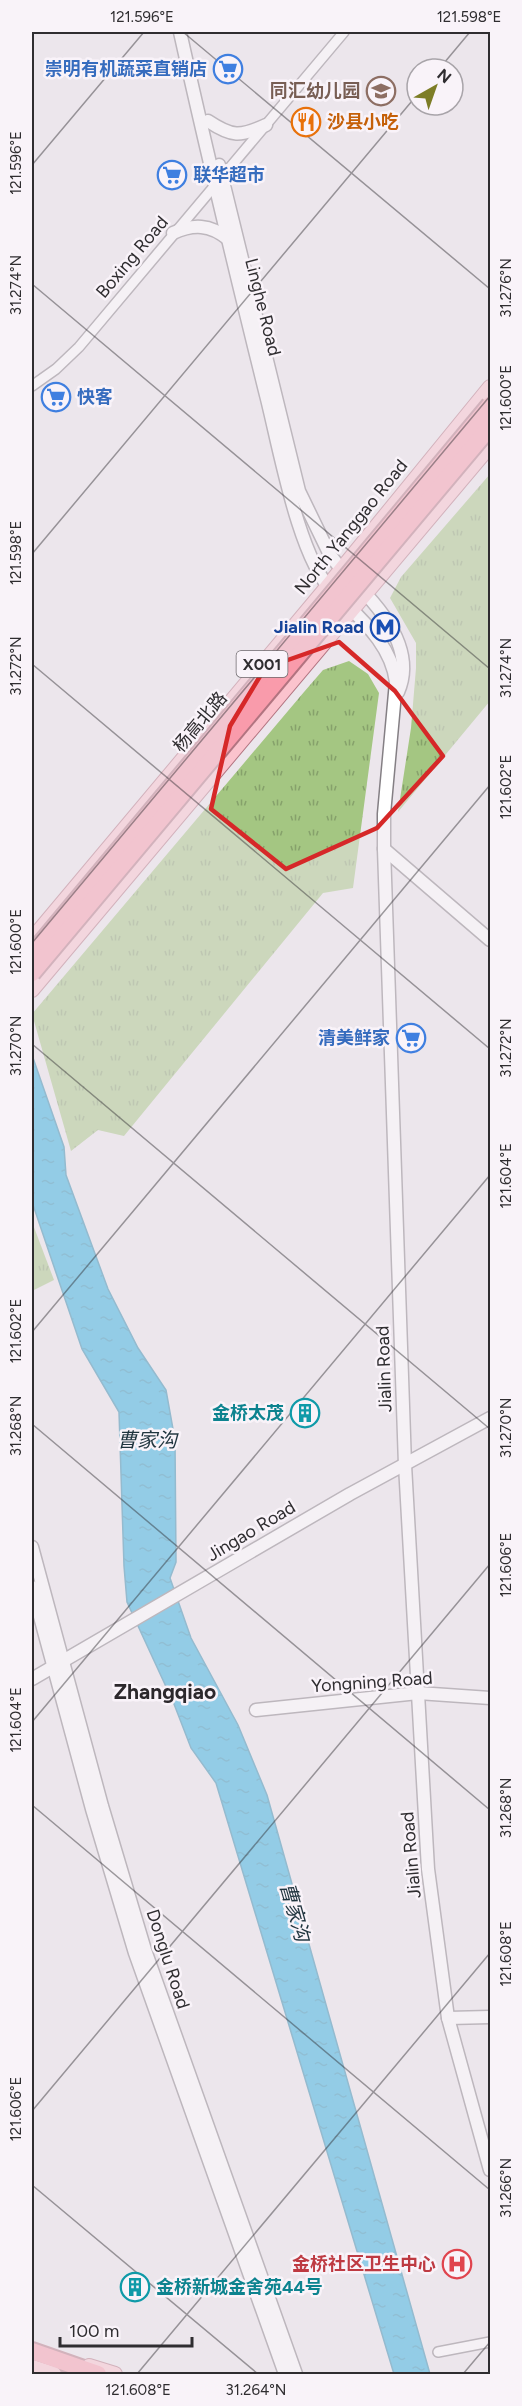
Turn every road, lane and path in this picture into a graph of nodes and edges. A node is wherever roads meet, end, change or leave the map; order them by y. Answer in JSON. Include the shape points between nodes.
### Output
{"nodes":[{"id":1,"x":180,"y":32,"type":"edge"},
{"id":2,"x":187,"y":32,"type":"edge"},
{"id":3,"x":344,"y":32,"type":"edge"},
{"id":4,"x":208,"y":121,"type":"junction"},
{"id":5,"x":266,"y":125,"type":"junction"},
{"id":6,"x":218,"y":180,"type":"junction"},
{"id":7,"x":173,"y":233,"type":"junction"},
{"id":8,"x":228,"y":239,"type":"junction"},
{"id":9,"x":32,"y":386,"type":"edge"},
{"id":10,"x":490,"y":387,"type":"edge"},
{"id":11,"x":490,"y":405,"type":"edge"},
{"id":12,"x":490,"y":427,"type":"edge"},
{"id":13,"x":490,"y":446,"type":"edge"},
{"id":14,"x":340,"y":570,"type":"junction"},
{"id":15,"x":327,"y":586,"type":"junction"},
{"id":16,"x":365,"y":594,"type":"junction"},
{"id":17,"x":353,"y":611,"type":"junction"},
{"id":18,"x":396,"y":699,"type":"junction"},
{"id":19,"x":384,"y":844,"type":"junction"},
{"id":20,"x":490,"y":931,"type":"edge"},
{"id":21,"x":32,"y":939,"type":"edge"},
{"id":22,"x":490,"y":940,"type":"edge"},
{"id":23,"x":32,"y":954,"type":"edge"},
{"id":24,"x":32,"y":973,"type":"edge"},
{"id":25,"x":32,"y":990,"type":"edge"},
{"id":26,"x":490,"y":1418,"type":"edge"},
{"id":27,"x":405,"y":1465,"type":"junction"},
{"id":28,"x":32,"y":1547,"type":"edge"},
{"id":29,"x":32,"y":1587,"type":"edge"},
{"id":30,"x":58,"y":1664,"type":"junction"},
{"id":31,"x":32,"y":1679,"type":"edge"},
{"id":32,"x":418,"y":1693,"type":"junction"},
{"id":33,"x":490,"y":1698,"type":"edge"},
{"id":34,"x":256,"y":1710,"type":"dead end"},
{"id":35,"x":490,"y":2017,"type":"edge"},
{"id":36,"x":448,"y":2018,"type":"junction"},
{"id":37,"x":490,"y":2170,"type":"edge"},
{"id":38,"x":490,"y":2342,"type":"edge"},
{"id":39,"x":32,"y":2346,"type":"edge"},
{"id":40,"x":32,"y":2351,"type":"edge"},
{"id":41,"x":438,"y":2352,"type":"dead end"},
{"id":42,"x":32,"y":2360,"type":"edge"},
{"id":43,"x":32,"y":2367,"type":"edge"},
{"id":44,"x":284,"y":2373,"type":"edge"},
{"id":45,"x":54,"y":2374,"type":"edge"},
{"id":46,"x":75,"y":2374,"type":"edge"},
{"id":47,"x":98,"y":2374,"type":"edge"},
{"id":48,"x":115,"y":2374,"type":"edge"},
{"id":49,"x":297,"y":2374,"type":"edge"}],
"edges":[{"from":1,"to":6,"type":"street","name":"Linghe Road"},
{"from":2,"to":4,"type":"street","name":"Linghe Road"},
{"from":3,"to":5,"type":"street","name":"Boxing Road"},
{"from":4,"to":5,"type":"street","via":[[245,135]]},
{"from":4,"to":6,"type":"street","name":"Linghe Road"},
{"from":5,"to":6,"type":"street","name":"Boxing Road"},
{"from":6,"to":7,"type":"street","name":"Boxing Road"},
{"from":6,"to":8,"type":"street","name":"Linghe Road"},
{"from":6,"to":14,"type":"street","name":"Linghe Road","via":[[299,491]]},
{"from":7,"to":8,"type":"street","via":[[188,226],[202,226]]},
{"from":7,"to":9,"type":"street","name":"Boxing Road","via":[[72,354]]},
{"from":8,"to":15,"type":"street","name":"Linghe Road","via":[[291,495],[310,553]]},
{"from":10,"to":14,"type":"main road","name":"North Yanggao Road","number":"X001"},
{"from":11,"to":23,"type":"highway","name":"杨高北路","number":"X001","bridge":true},
{"from":12,"to":24,"type":"highway","name":"杨高北路","number":"X001","bridge":true},
{"from":13,"to":16,"type":"main road","number":"X001"},
{"from":14,"to":15,"type":"main road","name":"North Yanggao Road","number":"X001"},
{"from":14,"to":16,"type":"street","name":"Linghe Road"},
{"from":15,"to":17,"type":"street","name":"Jialin Road"},
{"from":15,"to":21,"type":"main road","name":"North Yanggao Road","number":"X001"},
{"from":16,"to":17,"type":"main road","number":"X001"},
{"from":16,"to":18,"type":"street","name":"Linghe Road","via":[[389,622],[401,651],[405,677]]},
{"from":17,"to":18,"type":"street","name":"Jialin Road","via":[[388,653],[394,667]]},
{"from":17,"to":25,"type":"main road","number":"X001"},
{"from":18,"to":19,"type":"street","name":"Jialin Road"},
{"from":19,"to":20,"type":"street"},
{"from":19,"to":22,"type":"street"},
{"from":19,"to":27,"type":"street","name":"Jialin Road"},
{"from":26,"to":27,"type":"street","name":"Jingao Road"},
{"from":27,"to":30,"type":"street","name":"Jingao Road"},
{"from":27,"to":32,"type":"street","name":"Jialin Road"},
{"from":28,"to":30,"type":"street","name":"Donglu Road"},
{"from":29,"to":30,"type":"street","name":"Donglu Road"},
{"from":30,"to":31,"type":"street","name":"Jingao Road"},
{"from":30,"to":44,"type":"street","name":"Donglu Road","via":[[92,1809],[135,1953]]},
{"from":30,"to":49,"type":"street","name":"Donglu Road","via":[[145,1950]]},
{"from":32,"to":33,"type":"street","name":"Yongning Road"},
{"from":32,"to":34,"type":"street","name":"Yongning Road"},
{"from":32,"to":36,"type":"street","name":"Jialin Road","via":[[428,1869]]},
{"from":35,"to":36,"type":"street"},
{"from":36,"to":37,"type":"street","name":"Jialin Road"},
{"from":38,"to":41,"type":"street"},
{"from":39,"to":48,"type":"main road"},
{"from":40,"to":47,"type":"highway"},
{"from":42,"to":46,"type":"highway"},
{"from":43,"to":45,"type":"main road"}]}
